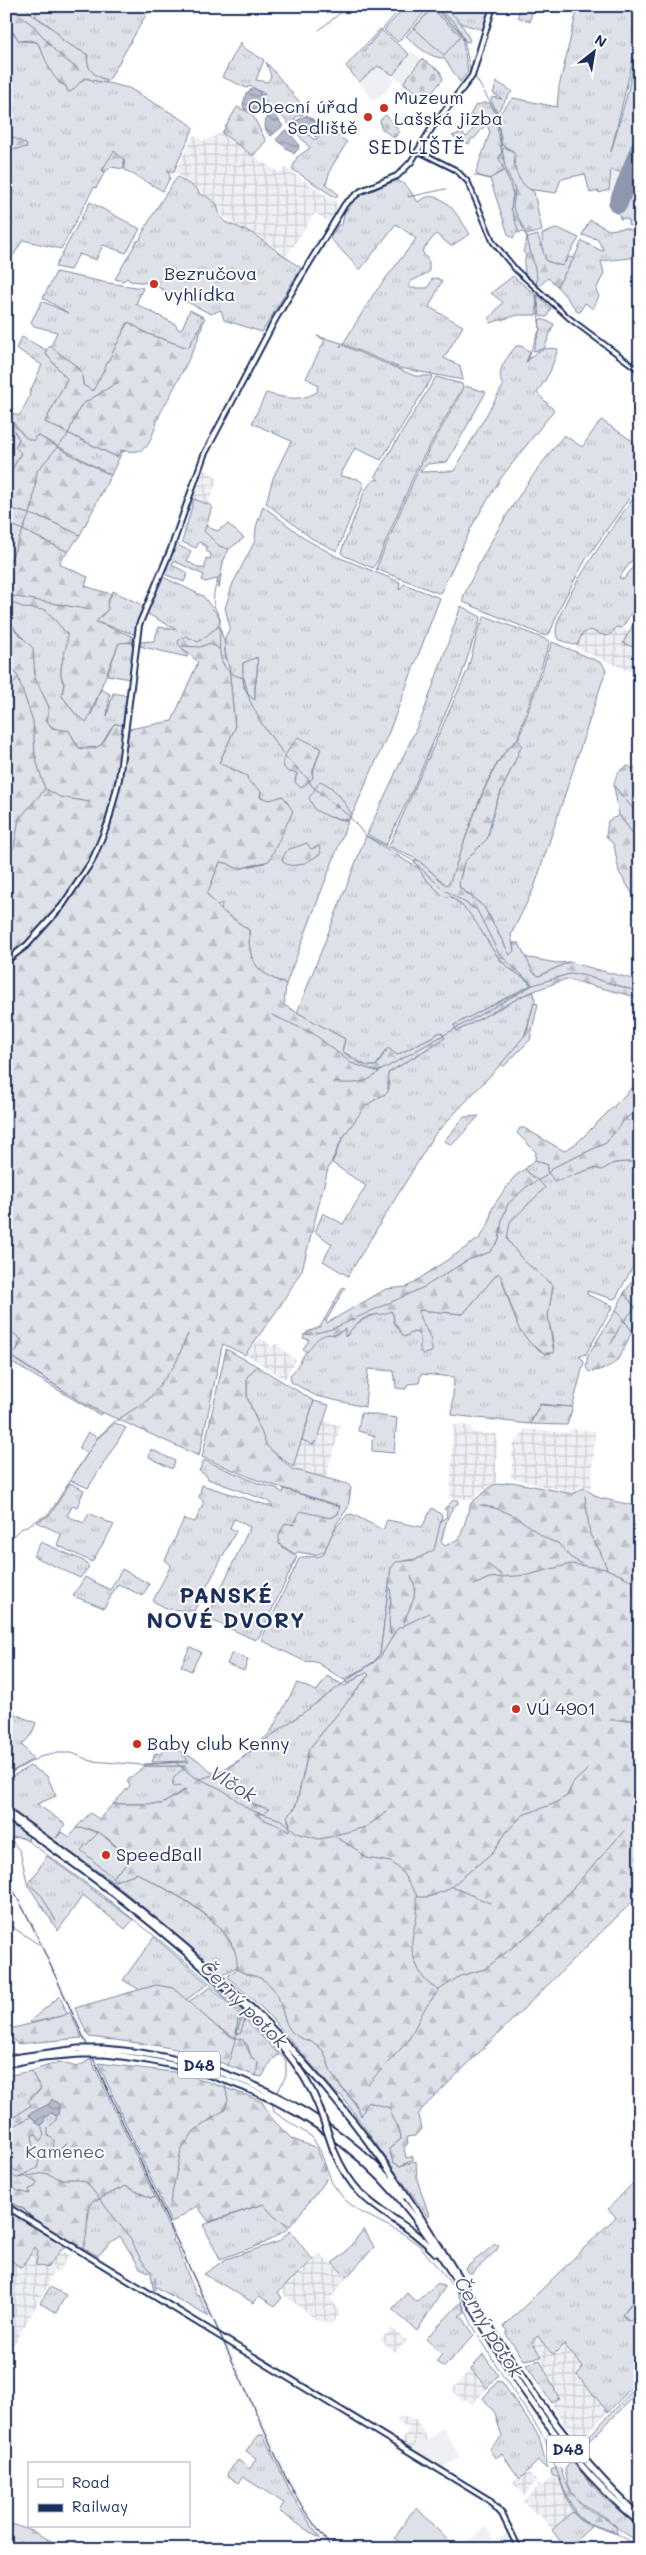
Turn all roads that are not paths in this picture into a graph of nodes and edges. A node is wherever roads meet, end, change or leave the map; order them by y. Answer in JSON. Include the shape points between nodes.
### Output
{"nodes":[{"id":1,"x":492,"y":6,"type":"edge"},
{"id":2,"x":418,"y":151,"type":"junction"},
{"id":3,"x":640,"y":370,"type":"edge"},
{"id":4,"x":6,"y":961,"type":"edge"},
{"id":5,"x":6,"y":1811,"type":"edge"},
{"id":6,"x":6,"y":1816,"type":"edge"},
{"id":7,"x":220,"y":1980,"type":"junction"},
{"id":8,"x":79,"y":2052,"type":"junction"},
{"id":9,"x":6,"y":2059,"type":"edge"},
{"id":10,"x":6,"y":2064,"type":"edge"},
{"id":11,"x":279,"y":2099,"type":"junction"},
{"id":12,"x":6,"y":2206,"type":"edge"},
{"id":13,"x":431,"y":2233,"type":"junction"},
{"id":14,"x":446,"y":2265,"type":"junction"},
{"id":15,"x":640,"y":2517,"type":"edge"},
{"id":16,"x":640,"y":2523,"type":"edge"},
{"id":17,"x":519,"y":2549,"type":"edge"}],
"edges":[{"from":1,"to":2,"type":"main road","via":[[473,74]]},
{"from":2,"to":3,"type":"street","via":[[463,176],[500,253],[569,318]]},
{"from":2,"to":4,"type":"main road","via":[[398,175],[356,193],[345,204],[276,318],[204,454],[171,549],[138,625],[119,779],[103,836],[92,861],[62,906],[27,945]]},
{"from":5,"to":7,"type":"highway","via":[[126,1897]]},
{"from":6,"to":7,"type":"highway","via":[[139,1912]]},
{"from":7,"to":13,"type":"highway","via":[[272,2028],[334,2098],[378,2154]]},
{"from":7,"to":14,"type":"highway","bridge":true,"via":[[264,2025],[310,2084],[334,2151],[360,2195],[420,2238]]},
{"from":8,"to":9,"type":"highway","number":"D48"},
{"from":8,"to":10,"type":"highway","number":"D48"},
{"from":8,"to":11,"type":"highway","number":"D48","bridge":true,"via":[[146,2054],[188,2062],[229,2074]]},
{"from":11,"to":13,"type":"highway","number":"D48","via":[[337,2132],[368,2158],[406,2199]]},
{"from":11,"to":14,"type":"highway","number":"D48","via":[[335,2137],[372,2168],[415,2218]]},
{"from":12,"to":17,"type":"main road","via":[[489,2500],[502,2514]]},
{"from":13,"to":15,"type":"highway","number":"D48","via":[[544,2412],[587,2464]]},
{"from":14,"to":16,"type":"highway","number":"D48","via":[[541,2414],[589,2473]]}]}
